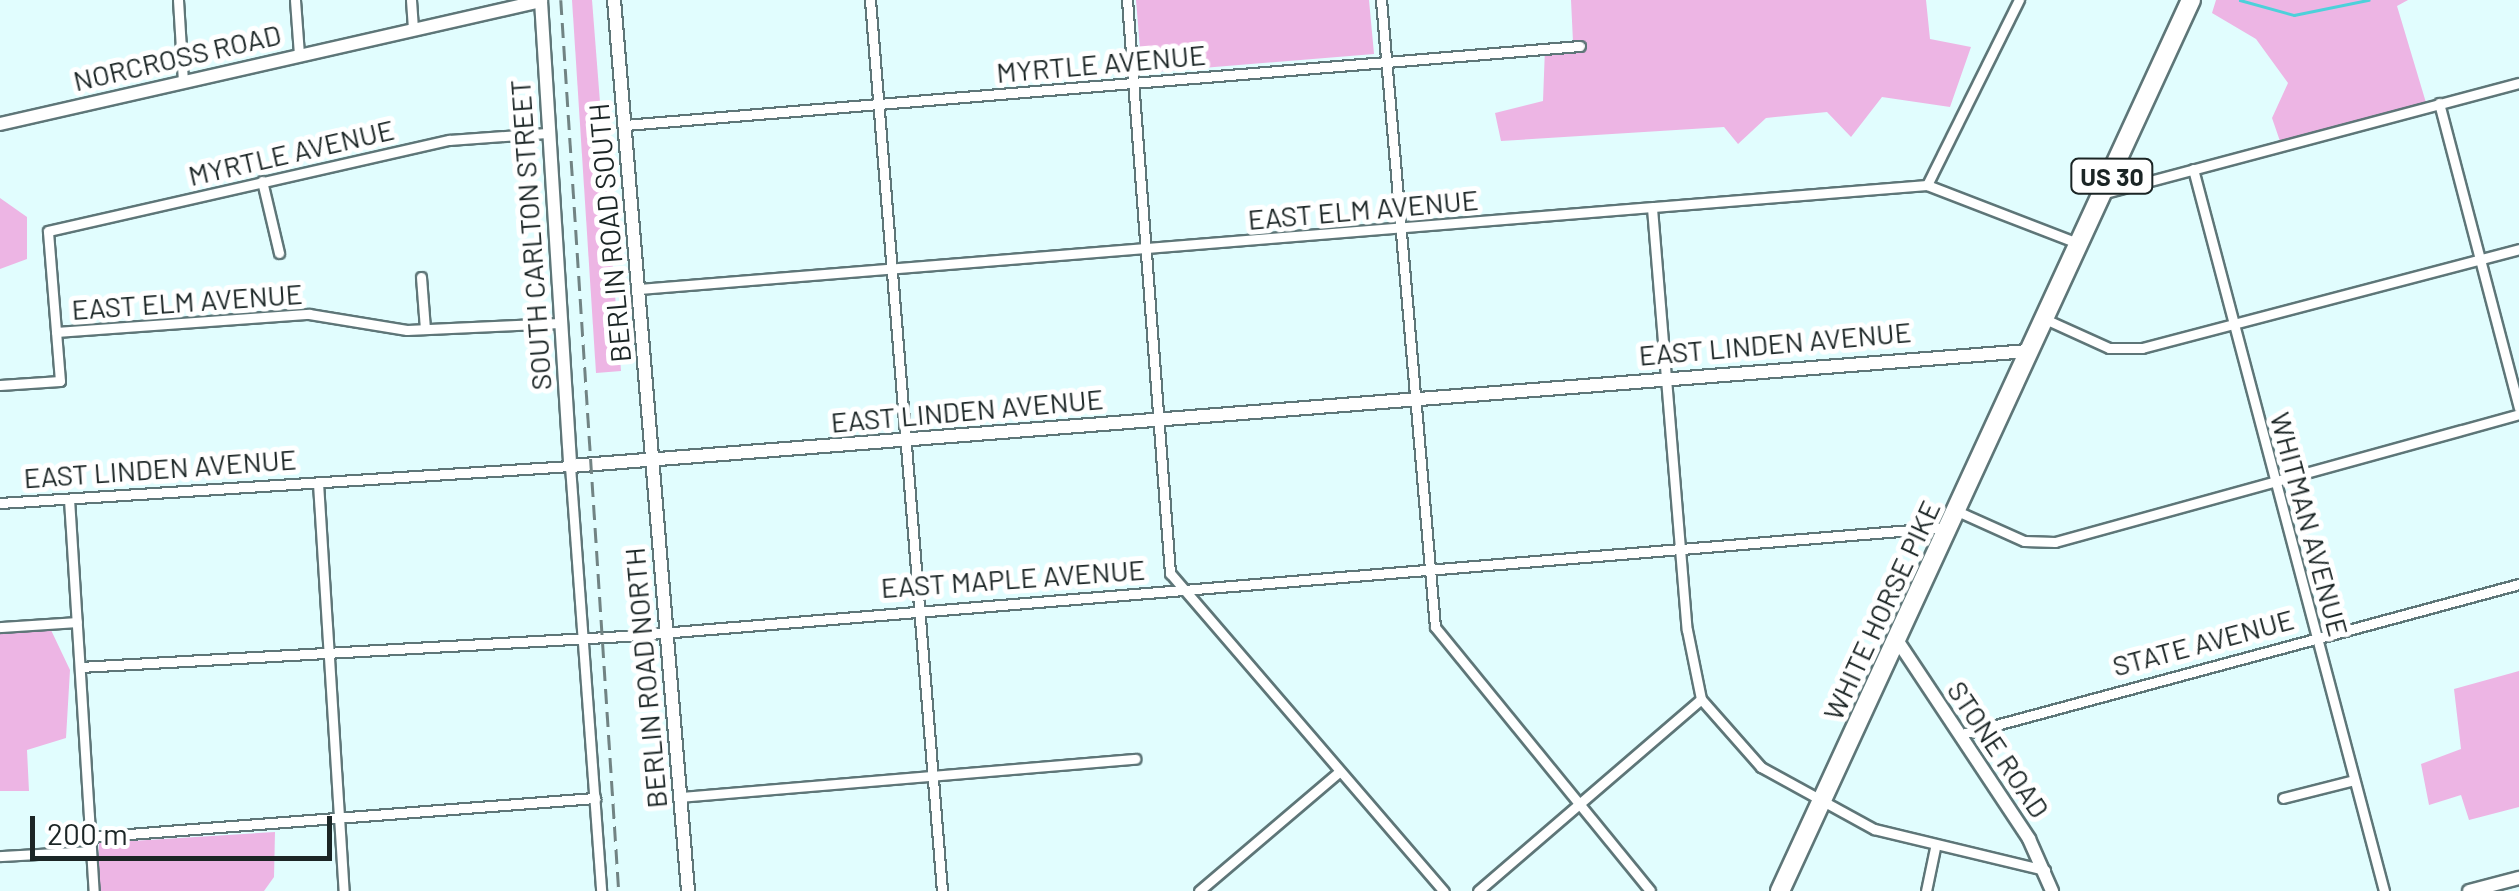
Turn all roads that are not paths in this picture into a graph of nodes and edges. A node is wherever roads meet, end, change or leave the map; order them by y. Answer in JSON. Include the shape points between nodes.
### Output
{"nodes":[{"id":1,"x":178,"y":0,"type":"edge"},
{"id":2,"x":295,"y":0,"type":"edge"},
{"id":3,"x":411,"y":0,"type":"edge"},
{"id":4,"x":541,"y":0,"type":"edge"},
{"id":5,"x":614,"y":0,"type":"edge"},
{"id":6,"x":870,"y":0,"type":"edge"},
{"id":7,"x":1127,"y":0,"type":"edge"},
{"id":8,"x":1382,"y":0,"type":"edge"},
{"id":9,"x":2019,"y":0,"type":"edge"},
{"id":10,"x":2191,"y":0,"type":"edge"},
{"id":11,"x":413,"y":30,"type":"junction"},
{"id":12,"x":1580,"y":46,"type":"dead end"},
{"id":13,"x":299,"y":55,"type":"junction"},
{"id":14,"x":1386,"y":62,"type":"junction"},
{"id":15,"x":183,"y":81,"type":"junction"},
{"id":16,"x":1134,"y":82,"type":"junction"},
{"id":17,"x":2519,"y":82,"type":"edge"},
{"id":18,"x":878,"y":104,"type":"junction"},
{"id":19,"x":2438,"y":104,"type":"junction"},
{"id":20,"x":0,"y":124,"type":"edge"},
{"id":21,"x":625,"y":125,"type":"junction"},
{"id":22,"x":547,"y":133,"type":"junction"},
{"id":23,"x":2192,"y":169,"type":"junction"},
{"id":24,"x":262,"y":181,"type":"junction"},
{"id":25,"x":1928,"y":185,"type":"junction"},
{"id":26,"x":2105,"y":193,"type":"junction"},
{"id":27,"x":1652,"y":208,"type":"junction"},
{"id":28,"x":1400,"y":228,"type":"junction"},
{"id":29,"x":2080,"y":244,"type":"junction"},
{"id":30,"x":2519,"y":249,"type":"edge"},
{"id":31,"x":1146,"y":250,"type":"junction"},
{"id":32,"x":279,"y":253,"type":"dead end"},
{"id":33,"x":2478,"y":259,"type":"junction"},
{"id":34,"x":892,"y":267,"type":"junction"},
{"id":35,"x":421,"y":277,"type":"dead end"},
{"id":36,"x":639,"y":290,"type":"junction"},
{"id":37,"x":2044,"y":318,"type":"junction"},
{"id":38,"x":560,"y":324,"type":"junction"},
{"id":39,"x":2234,"y":325,"type":"junction"},
{"id":40,"x":425,"y":329,"type":"junction"},
{"id":41,"x":56,"y":332,"type":"junction"},
{"id":42,"x":2030,"y":351,"type":"junction"},
{"id":43,"x":1667,"y":377,"type":"junction"},
{"id":44,"x":0,"y":385,"type":"edge"},
{"id":45,"x":1412,"y":399,"type":"junction"},
{"id":46,"x":2519,"y":411,"type":"edge"},
{"id":47,"x":1159,"y":420,"type":"junction"},
{"id":48,"x":909,"y":440,"type":"junction"},
{"id":49,"x":652,"y":461,"type":"junction"},
{"id":50,"x":570,"y":466,"type":"junction"},
{"id":51,"x":2274,"y":479,"type":"junction"},
{"id":52,"x":318,"y":483,"type":"junction"},
{"id":53,"x":69,"y":499,"type":"junction"},
{"id":54,"x":0,"y":503,"type":"edge"},
{"id":55,"x":1953,"y":519,"type":"junction"},
{"id":56,"x":1681,"y":547,"type":"junction"},
{"id":57,"x":1426,"y":568,"type":"junction"},
{"id":58,"x":2519,"y":584,"type":"edge"},
{"id":59,"x":1178,"y":589,"type":"junction"},
{"id":60,"x":922,"y":607,"type":"junction"},
{"id":61,"x":77,"y":622,"type":"junction"},
{"id":62,"x":0,"y":627,"type":"edge"},
{"id":63,"x":666,"y":632,"type":"junction"},
{"id":64,"x":2316,"y":635,"type":"junction"},
{"id":65,"x":582,"y":638,"type":"junction"},
{"id":66,"x":1896,"y":640,"type":"junction"},
{"id":67,"x":327,"y":653,"type":"junction"},
{"id":68,"x":80,"y":666,"type":"junction"},
{"id":69,"x":1702,"y":699,"type":"junction"},
{"id":70,"x":1960,"y":734,"type":"junction"},
{"id":71,"x":1135,"y":758,"type":"dead end"},
{"id":72,"x":1339,"y":772,"type":"junction"},
{"id":73,"x":935,"y":775,"type":"junction"},
{"id":74,"x":2354,"y":780,"type":"junction"},
{"id":75,"x":680,"y":797,"type":"junction"},
{"id":76,"x":595,"y":798,"type":"junction"},
{"id":77,"x":2283,"y":798,"type":"dead end"},
{"id":78,"x":1822,"y":802,"type":"junction"},
{"id":79,"x":1580,"y":805,"type":"junction"},
{"id":80,"x":338,"y":818,"type":"junction"},
{"id":81,"x":90,"y":837,"type":"junction"},
{"id":82,"x":1936,"y":848,"type":"junction"},
{"id":83,"x":91,"y":851,"type":"junction"},
{"id":84,"x":0,"y":856,"type":"edge"},
{"id":85,"x":2045,"y":870,"type":"junction"},
{"id":86,"x":2519,"y":878,"type":"edge"},
{"id":87,"x":94,"y":891,"type":"edge"},
{"id":88,"x":344,"y":891,"type":"edge"},
{"id":89,"x":601,"y":891,"type":"edge"},
{"id":90,"x":688,"y":891,"type":"edge"},
{"id":91,"x":942,"y":891,"type":"edge"},
{"id":92,"x":1200,"y":891,"type":"edge"},
{"id":93,"x":1444,"y":891,"type":"edge"},
{"id":94,"x":1478,"y":891,"type":"edge"},
{"id":95,"x":1650,"y":891,"type":"edge"},
{"id":96,"x":1780,"y":891,"type":"edge"},
{"id":97,"x":1926,"y":891,"type":"edge"},
{"id":98,"x":2052,"y":891,"type":"edge"},
{"id":99,"x":2384,"y":891,"type":"edge"},
{"id":100,"x":2469,"y":891,"type":"edge"}],
"edges":[{"from":1,"to":15,"type":"street"},
{"from":2,"to":13,"type":"street"},
{"from":3,"to":11,"type":"street"},
{"from":4,"to":11,"type":"street","name":"NORCROSS ROAD"},
{"from":4,"to":22,"type":"street","name":"SOUTH CARLTON STREET"},
{"from":5,"to":21,"type":"street","name":"BERLIN ROAD SOUTH"},
{"from":6,"to":18,"type":"street"},
{"from":7,"to":16,"type":"street"},
{"from":8,"to":14,"type":"street"},
{"from":9,"to":25,"type":"street"},
{"from":10,"to":26,"type":"highway","number":"US 30"},
{"from":11,"to":13,"type":"street","name":"NORCROSS ROAD"},
{"from":12,"to":14,"type":"street","name":"MYRTLE AVENUE"},
{"from":13,"to":15,"type":"street","name":"NORCROSS ROAD"},
{"from":14,"to":16,"type":"street","name":"MYRTLE AVENUE"},
{"from":14,"to":28,"type":"street"},
{"from":15,"to":20,"type":"street","name":"NORCROSS ROAD"},
{"from":16,"to":18,"type":"street","name":"MYRTLE AVENUE"},
{"from":16,"to":31,"type":"street"},
{"from":17,"to":19,"type":"street"},
{"from":18,"to":21,"type":"street","name":"MYRTLE AVENUE"},
{"from":18,"to":34,"type":"street"},
{"from":19,"to":23,"type":"street"},
{"from":19,"to":33,"type":"street"},
{"from":21,"to":36,"type":"street","name":"BERLIN ROAD SOUTH"},
{"from":22,"to":24,"type":"street","name":"MYRTLE AVENUE","via":[[449,140]]},
{"from":22,"to":38,"type":"street","name":"SOUTH CARLTON STREET"},
{"from":23,"to":26,"type":"street"},
{"from":23,"to":39,"type":"street","name":"WHITMAN AVENUE"},
{"from":24,"to":32,"type":"street"},
{"from":24,"to":41,"type":"street","name":"MYRTLE AVENUE","via":[[48,231]]},
{"from":25,"to":27,"type":"street","name":"EAST ELM AVENUE"},
{"from":25,"to":29,"type":"street","name":"EAST ELM AVENUE"},
{"from":26,"to":29,"type":"highway","number":"US 30"},
{"from":27,"to":28,"type":"street","name":"EAST ELM AVENUE"},
{"from":27,"to":43,"type":"street"},
{"from":28,"to":31,"type":"street","name":"EAST ELM AVENUE"},
{"from":28,"to":45,"type":"street"},
{"from":29,"to":37,"type":"highway","number":"US 30"},
{"from":30,"to":33,"type":"street"},
{"from":31,"to":34,"type":"street","name":"EAST ELM AVENUE"},
{"from":31,"to":47,"type":"street"},
{"from":33,"to":39,"type":"street"},
{"from":33,"to":46,"type":"street"},
{"from":34,"to":36,"type":"street","name":"EAST ELM AVENUE"},
{"from":34,"to":48,"type":"street"},
{"from":35,"to":40,"type":"street"},
{"from":36,"to":49,"type":"street","name":"BERLIN ROAD SOUTH"},
{"from":37,"to":39,"type":"street","via":[[2131,350]]},
{"from":37,"to":42,"type":"highway","number":"US 30"},
{"from":38,"to":40,"type":"street","name":"EAST ELM AVENUE"},
{"from":38,"to":50,"type":"street","name":"SOUTH CARLTON STREET"},
{"from":39,"to":51,"type":"street","name":"WHITMAN AVENUE"},
{"from":40,"to":41,"type":"street","name":"EAST ELM AVENUE","via":[[309,314]]},
{"from":41,"to":44,"type":"street","via":[[60,381]]},
{"from":42,"to":43,"type":"street","name":"EAST LINDEN AVENUE"},
{"from":42,"to":55,"type":"highway","name":"WHITE HORSE PIKE","number":"US 30"},
{"from":43,"to":45,"type":"street","name":"EAST LINDEN AVENUE"},
{"from":43,"to":56,"type":"street"},
{"from":45,"to":47,"type":"street","name":"EAST LINDEN AVENUE"},
{"from":45,"to":57,"type":"street"},
{"from":46,"to":51,"type":"street"},
{"from":47,"to":48,"type":"street","name":"EAST LINDEN AVENUE"},
{"from":47,"to":59,"type":"street"},
{"from":48,"to":49,"type":"street","name":"EAST LINDEN AVENUE"},
{"from":48,"to":60,"type":"street"},
{"from":49,"to":50,"type":"street","name":"EAST LINDEN AVENUE"},
{"from":49,"to":63,"type":"street","name":"BERLIN ROAD NORTH"},
{"from":50,"to":52,"type":"street","name":"EAST LINDEN AVENUE"},
{"from":50,"to":65,"type":"street"},
{"from":51,"to":55,"type":"street","via":[[2042,543]]},
{"from":51,"to":64,"type":"street","name":"WHITMAN AVENUE"},
{"from":52,"to":53,"type":"street","name":"EAST LINDEN AVENUE"},
{"from":52,"to":67,"type":"street"},
{"from":53,"to":54,"type":"street","name":"EAST LINDEN AVENUE"},
{"from":53,"to":61,"type":"street"},
{"from":55,"to":56,"type":"street","name":"EAST MAPLE AVENUE"},
{"from":55,"to":66,"type":"highway","name":"WHITE HORSE PIKE","number":"US 30"},
{"from":56,"to":57,"type":"street","name":"EAST MAPLE AVENUE"},
{"from":56,"to":69,"type":"street"},
{"from":57,"to":59,"type":"street","name":"EAST MAPLE AVENUE"},
{"from":57,"to":79,"type":"street","via":[[1438,632]]},
{"from":58,"to":64,"type":"street","name":"STATE AVENUE"},
{"from":59,"to":60,"type":"street","name":"EAST MAPLE AVENUE"},
{"from":59,"to":72,"type":"street"},
{"from":60,"to":63,"type":"street","name":"EAST MAPLE AVENUE"},
{"from":60,"to":73,"type":"street"},
{"from":61,"to":62,"type":"street"},
{"from":61,"to":68,"type":"street"},
{"from":63,"to":65,"type":"street","name":"EAST MAPLE AVENUE"},
{"from":63,"to":75,"type":"street","name":"BERLIN ROAD NORTH"},
{"from":64,"to":70,"type":"street","name":"STATE AVENUE"},
{"from":64,"to":74,"type":"street","name":"WHITMAN AVENUE"},
{"from":65,"to":67,"type":"street","name":"EAST MAPLE AVENUE"},
{"from":65,"to":76,"type":"street"},
{"from":66,"to":70,"type":"street","name":"STONE ROAD"},
{"from":66,"to":78,"type":"highway","name":"WHITE HORSE PIKE","number":"US 30"},
{"from":67,"to":68,"type":"street","name":"EAST MAPLE AVENUE"},
{"from":67,"to":80,"type":"street"},
{"from":68,"to":81,"type":"street"},
{"from":69,"to":78,"type":"street","via":[[1761,766]]},
{"from":69,"to":79,"type":"street"},
{"from":70,"to":85,"type":"street","name":"STONE ROAD"},
{"from":71,"to":73,"type":"street"},
{"from":72,"to":92,"type":"street"},
{"from":72,"to":93,"type":"street"},
{"from":73,"to":75,"type":"street"},
{"from":73,"to":91,"type":"street"},
{"from":74,"to":77,"type":"street"},
{"from":74,"to":99,"type":"street","name":"WHITMAN AVENUE"},
{"from":75,"to":90,"type":"street","name":"BERLIN ROAD NORTH"},
{"from":76,"to":80,"type":"street"},
{"from":76,"to":89,"type":"street"},
{"from":78,"to":82,"type":"street"},
{"from":78,"to":96,"type":"highway","name":"WHITE HORSE PIKE","number":"US 30"},
{"from":79,"to":94,"type":"street"},
{"from":79,"to":95,"type":"street"},
{"from":80,"to":81,"type":"street"},
{"from":80,"to":88,"type":"street"},
{"from":81,"to":83,"type":"street"},
{"from":82,"to":85,"type":"street"},
{"from":82,"to":97,"type":"street"},
{"from":83,"to":84,"type":"street"},
{"from":83,"to":87,"type":"street"},
{"from":85,"to":98,"type":"street","name":"STONE ROAD"},
{"from":86,"to":100,"type":"street"}]}
